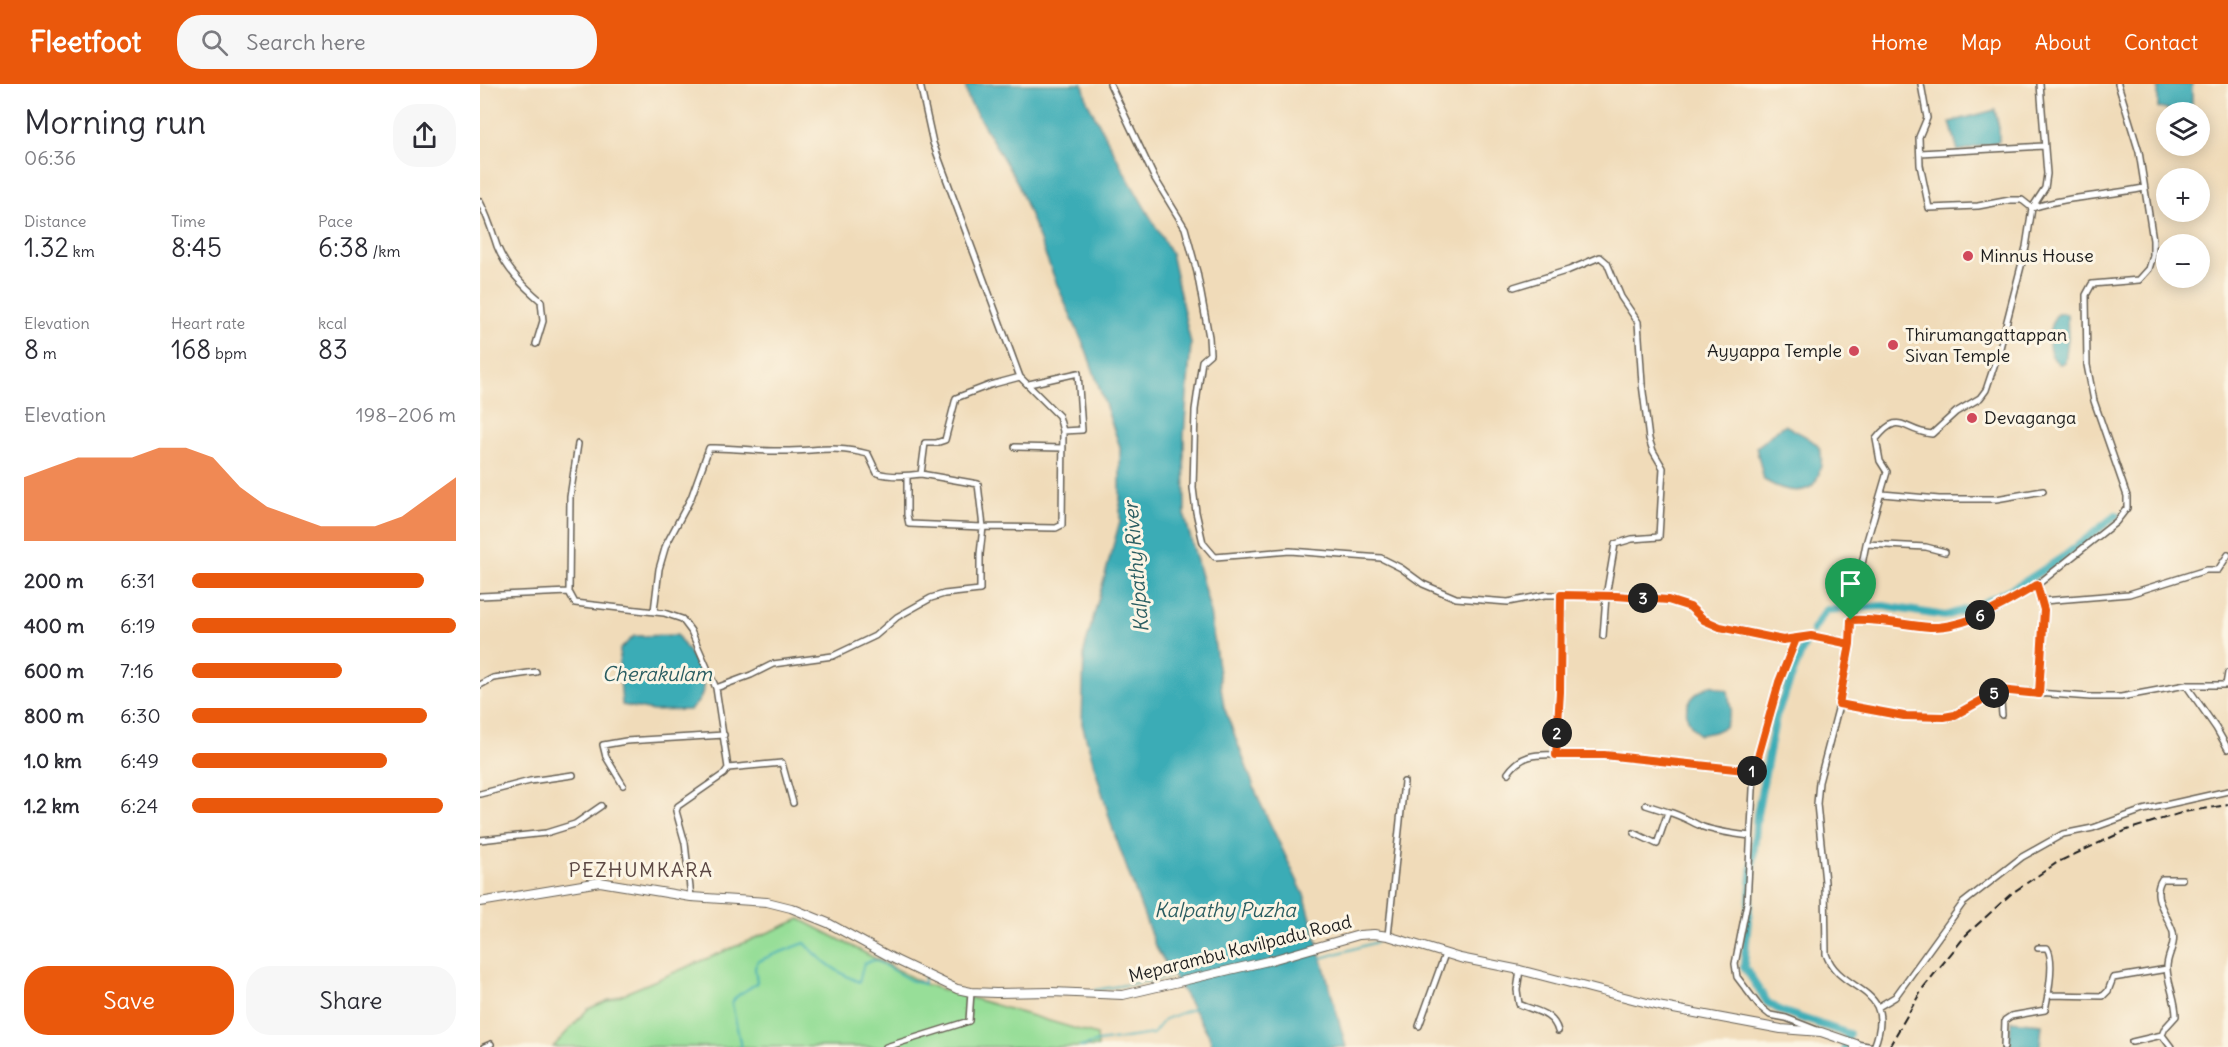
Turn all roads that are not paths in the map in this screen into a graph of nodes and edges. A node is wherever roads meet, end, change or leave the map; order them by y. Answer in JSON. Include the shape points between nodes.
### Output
{"nodes":[{"id":1,"x":921,"y":84,"type":"edge"},
{"id":2,"x":1110,"y":84,"type":"edge"},
{"id":3,"x":1918,"y":84,"type":"edge"},
{"id":4,"x":2040,"y":84,"type":"edge"},
{"id":5,"x":2118,"y":84,"type":"edge"},
{"id":6,"x":2044,"y":146,"type":"junction"},
{"id":7,"x":1920,"y":153,"type":"junction"},
{"id":8,"x":2144,"y":188,"type":"junction"},
{"id":9,"x":480,"y":202,"type":"edge"},
{"id":10,"x":2032,"y":208,"type":"junction"},
{"id":11,"x":1514,"y":287,"type":"dead end"},
{"id":12,"x":536,"y":344,"type":"dead end"},
{"id":13,"x":1020,"y":377,"type":"junction"},
{"id":14,"x":1029,"y":384,"type":"junction"},
{"id":15,"x":1063,"y":431,"type":"junction"},
{"id":16,"x":578,"y":444,"type":"dead end"},
{"id":17,"x":1015,"y":447,"type":"dead end"},
{"id":18,"x":1063,"y":448,"type":"junction"},
{"id":19,"x":921,"y":474,"type":"junction"},
{"id":20,"x":907,"y":476,"type":"junction"},
{"id":21,"x":2043,"y":491,"type":"dead end"},
{"id":22,"x":1882,"y":494,"type":"junction"},
{"id":23,"x":983,"y":527,"type":"junction"},
{"id":24,"x":1866,"y":544,"type":"junction"},
{"id":25,"x":1945,"y":552,"type":"dead end"},
{"id":26,"x":2228,"y":555,"type":"edge"},
{"id":27,"x":2037,"y":585,"type":"junction"},
{"id":28,"x":569,"y":592,"type":"junction"},
{"id":29,"x":1561,"y":595,"type":"junction"},
{"id":30,"x":480,"y":596,"type":"edge"},
{"id":31,"x":1606,"y":596,"type":"junction"},
{"id":32,"x":2043,"y":601,"type":"junction"},
{"id":33,"x":654,"y":611,"type":"junction"},
{"id":34,"x":1851,"y":620,"type":"junction"},
{"id":35,"x":1603,"y":636,"type":"dead end"},
{"id":36,"x":1796,"y":639,"type":"junction"},
{"id":37,"x":1850,"y":644,"type":"junction"},
{"id":38,"x":536,"y":672,"type":"dead end"},
{"id":39,"x":2228,"y":673,"type":"edge"},
{"id":40,"x":480,"y":685,"type":"edge"},
{"id":41,"x":2186,"y":685,"type":"junction"},
{"id":42,"x":716,"y":688,"type":"junction"},
{"id":43,"x":2000,"y":690,"type":"junction"},
{"id":44,"x":2039,"y":694,"type":"junction"},
{"id":45,"x":1839,"y":704,"type":"junction"},
{"id":46,"x":2002,"y":715,"type":"dead end"},
{"id":47,"x":724,"y":735,"type":"junction"},
{"id":48,"x":2225,"y":735,"type":"edge"},
{"id":49,"x":2228,"y":749,"type":"edge"},
{"id":50,"x":1556,"y":755,"type":"junction"},
{"id":51,"x":728,"y":768,"type":"junction"},
{"id":52,"x":1754,"y":771,"type":"junction"},
{"id":53,"x":1508,"y":773,"type":"dead end"},
{"id":54,"x":573,"y":775,"type":"dead end"},
{"id":55,"x":1404,"y":782,"type":"dead end"},
{"id":56,"x":623,"y":785,"type":"dead end"},
{"id":57,"x":2228,"y":791,"type":"edge"},
{"id":58,"x":480,"y":795,"type":"edge"},
{"id":59,"x":794,"y":803,"type":"dead end"},
{"id":60,"x":1646,"y":804,"type":"dead end"},
{"id":61,"x":601,"y":806,"type":"dead end"},
{"id":62,"x":1668,"y":812,"type":"junction"},
{"id":63,"x":1634,"y":833,"type":"dead end"},
{"id":64,"x":1750,"y":836,"type":"junction"},
{"id":65,"x":480,"y":840,"type":"edge"},
{"id":66,"x":2182,"y":879,"type":"dead end"},
{"id":67,"x":691,"y":897,"type":"junction"},
{"id":68,"x":480,"y":902,"type":"edge"},
{"id":69,"x":1388,"y":936,"type":"junction"},
{"id":70,"x":2038,"y":948,"type":"dead end"},
{"id":71,"x":1445,"y":954,"type":"junction"},
{"id":72,"x":2167,"y":969,"type":"junction"},
{"id":73,"x":1520,"y":970,"type":"junction"},
{"id":74,"x":971,"y":992,"type":"junction"},
{"id":75,"x":2049,"y":996,"type":"junction"},
{"id":76,"x":1878,"y":1007,"type":"junction"},
{"id":77,"x":1419,"y":1026,"type":"dead end"},
{"id":78,"x":1558,"y":1030,"type":"dead end"},
{"id":79,"x":1821,"y":1032,"type":"junction"},
{"id":80,"x":2162,"y":1035,"type":"junction"},
{"id":81,"x":2132,"y":1042,"type":"dead end"},
{"id":82,"x":491,"y":1044,"type":"dead end"},
{"id":83,"x":1856,"y":1045,"type":"edge"},
{"id":84,"x":484,"y":1047,"type":"edge"},
{"id":85,"x":886,"y":1047,"type":"edge"},
{"id":86,"x":1874,"y":1047,"type":"edge"},
{"id":87,"x":2004,"y":1047,"type":"edge"},
{"id":88,"x":2171,"y":1047,"type":"edge"}],
"edges":[{"from":1,"to":13,"type":"street","via":[[933,143]]},
{"from":2,"to":29,"type":"street","via":[[1154,177],[1185,228],[1197,272],[1210,354],[1202,362],[1195,410],[1193,488],[1203,543],[1215,557],[1290,551],[1381,558],[1423,584],[1456,598],[1508,602]]},
{"from":3,"to":7,"type":"street","via":[[1927,118],[1919,136]]},
{"from":4,"to":6,"type":"street"},
{"from":5,"to":8,"type":"street","via":[[2139,152]]},
{"from":6,"to":7,"type":"street"},
{"from":6,"to":10,"type":"street","via":[[2045,188]]},
{"from":7,"to":10,"type":"street","via":[[1929,208],[2022,200]]},
{"from":8,"to":10,"type":"street","via":[[2104,196],[2085,195]]},
{"from":8,"to":27,"type":"street","via":[[2153,240],[2149,269],[2139,280],[2092,284],[2086,295],[2087,365],[2094,401],[2127,496],[2127,508],[2116,522]]},
{"from":9,"to":12,"type":"street","via":[[504,262],[523,287],[541,302],[543,321]]},
{"from":10,"to":22,"type":"street","via":[[2026,247],[1986,390],[1932,435],[1896,422],[1885,428],[1876,439],[1880,461],[1887,472]]},
{"from":11,"to":31,"type":"street","via":[[1600,257],[1607,263],[1638,322],[1649,439],[1664,468],[1659,537],[1615,544]]},
{"from":13,"to":14,"type":"street"},
{"from":13,"to":19,"type":"street","via":[[956,398],[945,440],[925,443]]},
{"from":14,"to":15,"type":"street","via":[[1059,416]]},
{"from":14,"to":15,"type":"street","via":[[1078,373],[1083,430]]},
{"from":15,"to":18,"type":"street"},
{"from":16,"to":28,"type":"street","via":[[570,497]]},
{"from":17,"to":18,"type":"street"},
{"from":18,"to":23,"type":"street","via":[[1062,525]]},
{"from":19,"to":20,"type":"street"},
{"from":19,"to":23,"type":"street","via":[[978,484]]},
{"from":20,"to":23,"type":"street","via":[[909,524]]},
{"from":20,"to":33,"type":"street","via":[[877,473],[868,454],[850,449],[786,452],[709,448],[666,545]]},
{"from":21,"to":22,"type":"street","via":[[1996,499]]},
{"from":22,"to":24,"type":"street"},
{"from":23,"to":42,"type":"street","via":[[980,590],[931,598],[897,617],[875,636],[833,656],[773,664]]},
{"from":24,"to":25,"type":"street","via":[[1926,547]]},
{"from":24,"to":34,"type":"street"},
{"from":26,"to":32,"type":"street","via":[[2218,570],[2206,570],[2129,594]]},
{"from":27,"to":32,"type":"street"},
{"from":27,"to":34,"type":"street","via":[[1995,610],[1949,625]]},
{"from":28,"to":30,"type":"street"},
{"from":28,"to":33,"type":"street","via":[[575,603]]},
{"from":29,"to":31,"type":"street"},
{"from":29,"to":50,"type":"street"},
{"from":31,"to":35,"type":"street"},
{"from":31,"to":36,"type":"street","via":[[1668,600],[1690,607],[1704,620],[1720,627],[1763,637]]},
{"from":32,"to":44,"type":"street"},
{"from":33,"to":42,"type":"street","via":[[682,619]]},
{"from":34,"to":37,"type":"street"},
{"from":36,"to":37,"type":"street","via":[[1811,636]]},
{"from":36,"to":52,"type":"street","via":[[1779,682]]},
{"from":37,"to":45,"type":"street"},
{"from":38,"to":40,"type":"street","via":[[493,678]]},
{"from":39,"to":41,"type":"street","via":[[2226,685]]},
{"from":41,"to":44,"type":"street","via":[[2121,697]]},
{"from":41,"to":48,"type":"street"},
{"from":42,"to":47,"type":"street"},
{"from":43,"to":44,"type":"street"},
{"from":43,"to":45,"type":"street","via":[[1944,717],[1904,716]]},
{"from":43,"to":46,"type":"street"},
{"from":45,"to":76,"type":"street","via":[[1823,762],[1817,804],[1825,882],[1826,954],[1830,965],[1870,994]]},
{"from":47,"to":51,"type":"street"},
{"from":47,"to":56,"type":"street","via":[[603,745]]},
{"from":48,"to":49,"type":"street"},
{"from":50,"to":52,"type":"street","via":[[1604,755]]},
{"from":50,"to":53,"type":"street","via":[[1524,757]]},
{"from":51,"to":59,"type":"street","via":[[782,763]]},
{"from":51,"to":67,"type":"street","via":[[676,811],[685,843]]},
{"from":52,"to":64,"type":"street"},
{"from":54,"to":58,"type":"street","via":[[530,781]]},
{"from":55,"to":69,"type":"street"},
{"from":57,"to":76,"type":"street","via":[[2143,810],[2063,834],[2022,857],[1964,903],[1895,997]]},
{"from":60,"to":62,"type":"street"},
{"from":61,"to":65,"type":"street","via":[[575,824],[546,833]]},
{"from":62,"to":63,"type":"street","via":[[1657,844]]},
{"from":62,"to":64,"type":"street","via":[[1701,826]]},
{"from":64,"to":79,"type":"street","via":[[1747,903],[1735,964],[1737,977],[1758,1006],[1770,1015]]},
{"from":66,"to":72,"type":"street","via":[[2162,879],[2158,885],[2160,902],[2174,936]]},
{"from":67,"to":68,"type":"main road","name":"Meparambu Kavilpadu Road","via":[[600,882]]},
{"from":67,"to":74,"type":"main road","name":"Meparambu Kavilpadu Road","via":[[767,902],[791,908],[839,928],[942,983]]},
{"from":69,"to":71,"type":"main road","name":"Meparambu Kavilpadu Road"},
{"from":69,"to":74,"type":"main road","name":"Meparambu Kavilpadu Road","via":[[1359,935],[1123,995]]},
{"from":70,"to":75,"type":"street","via":[[2049,951]]},
{"from":71,"to":73,"type":"main road","name":"Meparambu Kavilpadu Road"},
{"from":71,"to":77,"type":"street"},
{"from":72,"to":75,"type":"street","via":[[2113,978],[2103,996]]},
{"from":72,"to":80,"type":"street","via":[[2176,1016]]},
{"from":73,"to":78,"type":"street","via":[[1516,990],[1519,1004],[1546,1014]]},
{"from":73,"to":79,"type":"main road","name":"Meparambu Kavilpadu Road","via":[[1695,1014]]},
{"from":74,"to":85,"type":"street","via":[[969,1021]]},
{"from":75,"to":87,"type":"street","via":[[2045,1010],[2005,1020]]},
{"from":76,"to":86,"type":"street","via":[[1878,1038]]},
{"from":79,"to":83,"type":"main road","name":"Meparambu Kavilpadu Road"},
{"from":80,"to":81,"type":"street"},
{"from":80,"to":88,"type":"street"},
{"from":82,"to":84,"type":"street"},
{"from":83,"to":86,"type":"street","name":"Meparambu Kavilpadu Road"}]}
